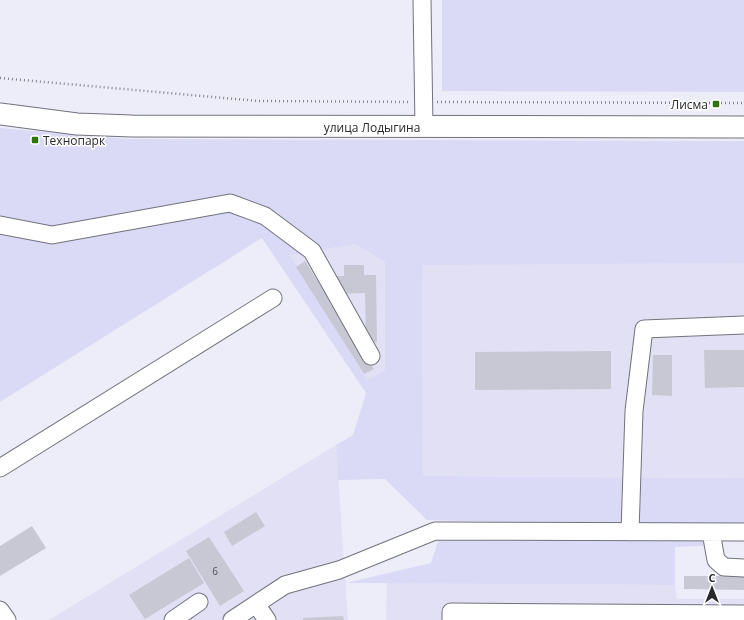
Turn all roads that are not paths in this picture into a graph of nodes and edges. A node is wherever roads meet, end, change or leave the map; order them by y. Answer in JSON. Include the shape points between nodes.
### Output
{"nodes":[{"id":1,"x":422,"y":0,"type":"edge"},
{"id":2,"x":0,"y":114,"type":"edge"},
{"id":3,"x":424,"y":127,"type":"junction"},
{"id":4,"x":744,"y":127,"type":"edge"},
{"id":5,"x":0,"y":225,"type":"edge"},
{"id":6,"x":273,"y":298,"type":"dead end"},
{"id":7,"x":744,"y":325,"type":"edge"},
{"id":8,"x":371,"y":356,"type":"dead end"},
{"id":9,"x":0,"y":468,"type":"edge"},
{"id":10,"x":630,"y":532,"type":"junction"},
{"id":11,"x":711,"y":532,"type":"junction"},
{"id":12,"x":744,"y":532,"type":"edge"},
{"id":13,"x":744,"y":568,"type":"edge"},
{"id":14,"x":199,"y":602,"type":"dead end"},
{"id":15,"x":256,"y":604,"type":"junction"},
{"id":16,"x":0,"y":610,"type":"edge"},
{"id":17,"x":744,"y":614,"type":"edge"},
{"id":18,"x":7,"y":620,"type":"edge"},
{"id":19,"x":173,"y":620,"type":"edge"},
{"id":20,"x":232,"y":620,"type":"edge"},
{"id":21,"x":267,"y":620,"type":"edge"},
{"id":22,"x":451,"y":620,"type":"edge"}],
"edges":[{"from":1,"to":3,"type":"lane"},
{"from":2,"to":3,"type":"main road","name":"улица Лодыгина","via":[[85,124]]},
{"from":3,"to":4,"type":"main road","name":"улица Лодыгина"},
{"from":5,"to":8,"type":"lane","via":[[52,235],[230,203],[266,216],[312,251]]},
{"from":6,"to":9,"type":"lane"},
{"from":7,"to":10,"type":"lane","via":[[644,329],[634,411]]},
{"from":10,"to":11,"type":"lane"},
{"from":10,"to":15,"type":"lane","via":[[435,531],[339,570],[285,585]]},
{"from":11,"to":12,"type":"lane"},
{"from":11,"to":13,"type":"lane","via":[[716,560],[724,567]]},
{"from":14,"to":19,"type":"lane"},
{"from":15,"to":20,"type":"lane"},
{"from":15,"to":21,"type":"lane"},
{"from":16,"to":18,"type":"lane"},
{"from":17,"to":22,"type":"lane","via":[[451,612]]}]}
